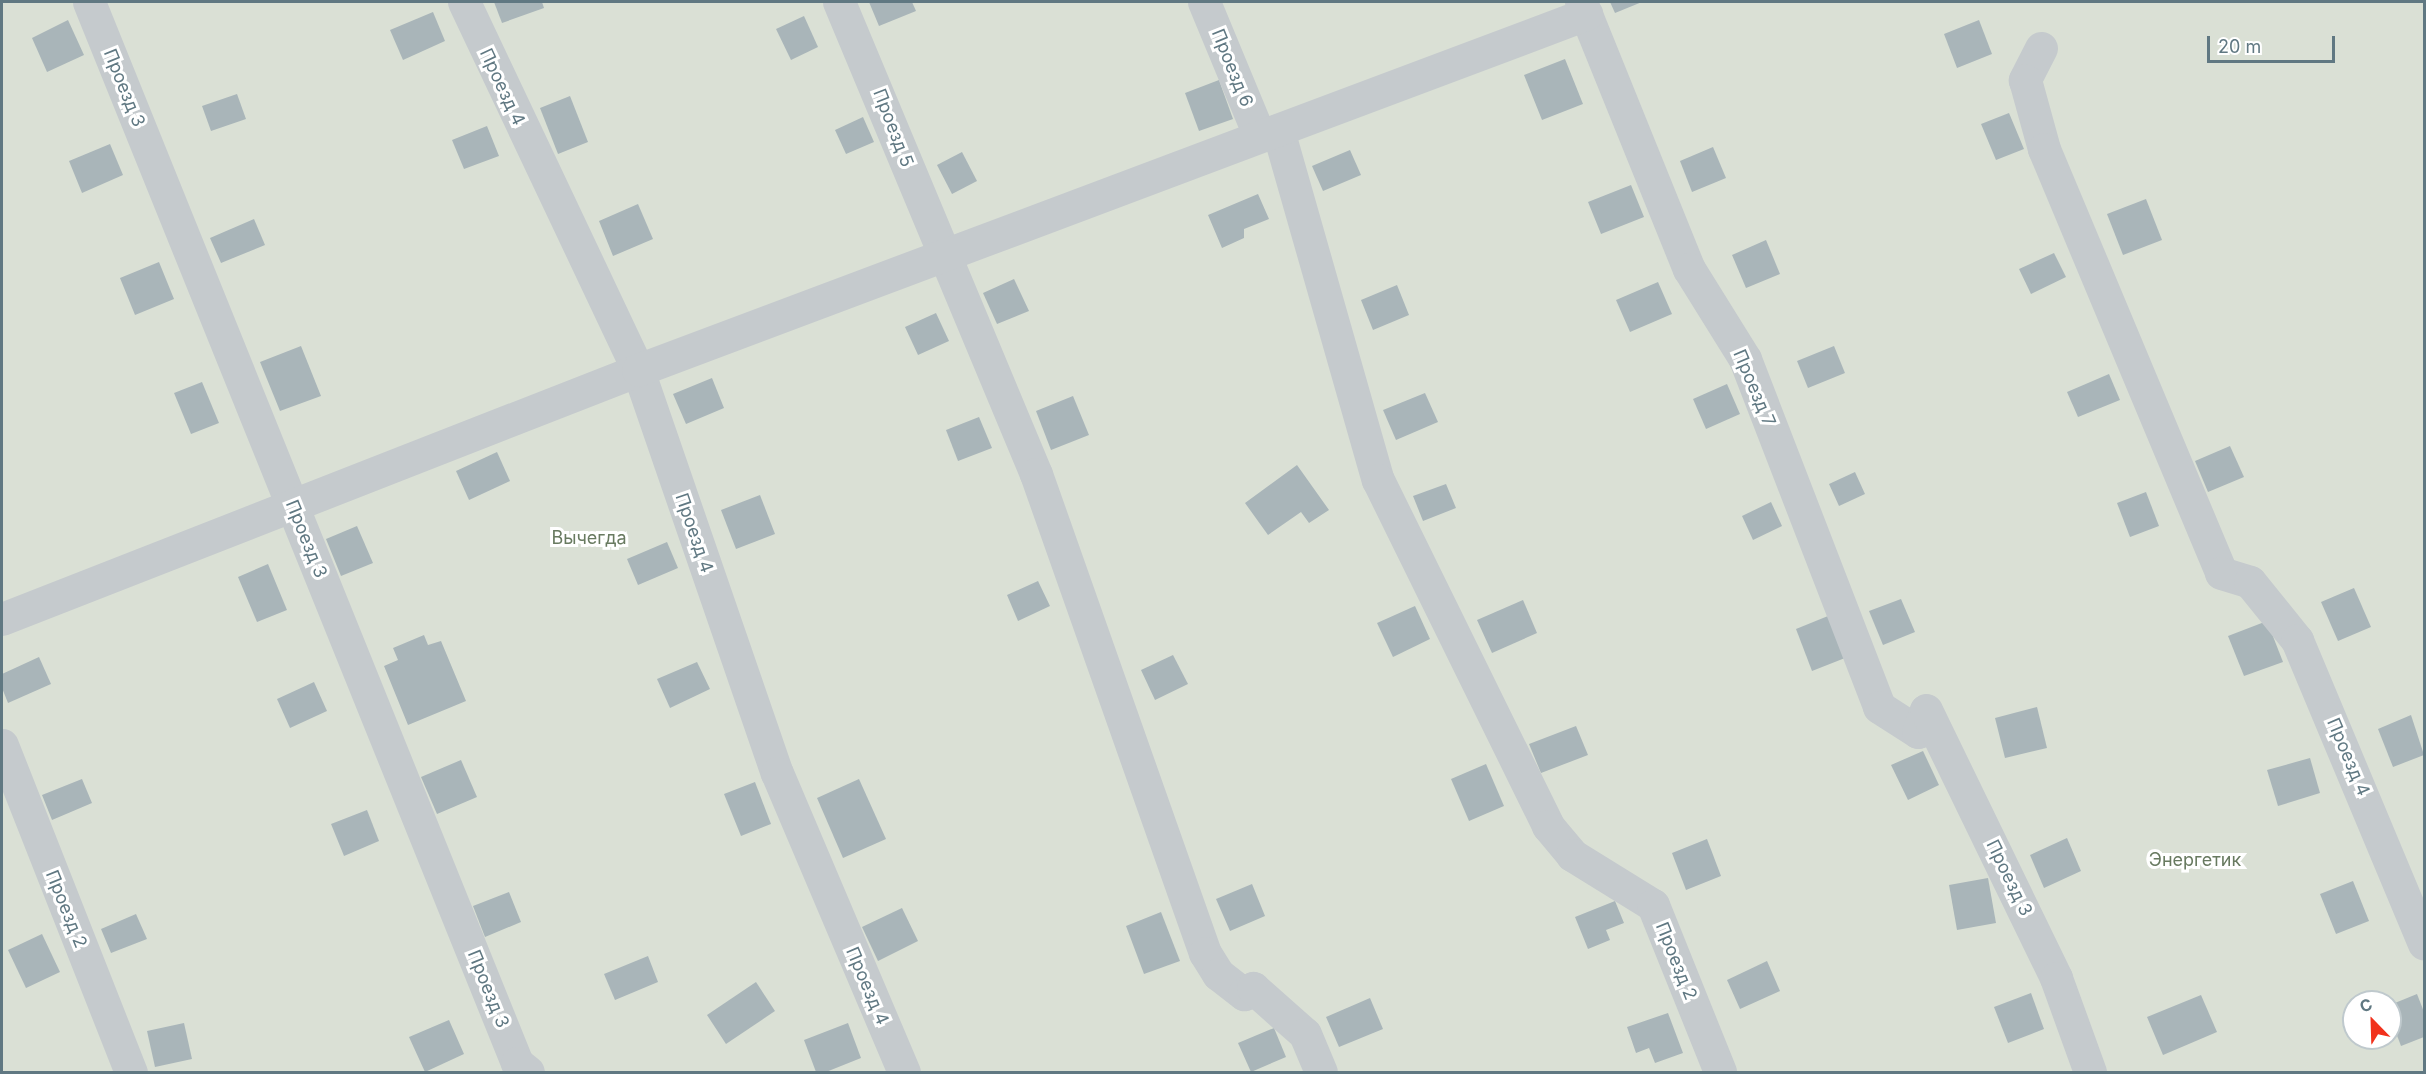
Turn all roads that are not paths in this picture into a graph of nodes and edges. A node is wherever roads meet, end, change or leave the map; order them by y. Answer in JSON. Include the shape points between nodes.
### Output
{"nodes":[{"id":1,"x":89,"y":2,"type":"edge"},
{"id":2,"x":464,"y":2,"type":"edge"},
{"id":3,"x":839,"y":2,"type":"edge"},
{"id":4,"x":1204,"y":2,"type":"edge"},
{"id":5,"x":1583,"y":8,"type":"edge"},
{"id":6,"x":2041,"y":48,"type":"dead end"},
{"id":7,"x":1269,"y":133,"type":"junction"},
{"id":8,"x":943,"y":256,"type":"junction"},
{"id":9,"x":638,"y":370,"type":"junction"},
{"id":10,"x":292,"y":504,"type":"junction"},
{"id":11,"x":2,"y":619,"type":"edge"},
{"id":12,"x":1918,"y":732,"type":"joint"},
{"id":13,"x":2,"y":745,"type":"edge"},
{"id":14,"x":1572,"y":855,"type":"joint"},
{"id":15,"x":2424,"y":945,"type":"edge"},
{"id":16,"x":131,"y":1072,"type":"edge"},
{"id":17,"x":528,"y":1072,"type":"edge"},
{"id":18,"x":904,"y":1072,"type":"edge"},
{"id":19,"x":1321,"y":1072,"type":"edge"},
{"id":20,"x":1720,"y":1072,"type":"edge"},
{"id":21,"x":2090,"y":1072,"type":"edge"}],
"edges":[{"from":1,"to":10,"type":"street","name":"Проезд 3"},
{"from":2,"to":9,"type":"street","name":"Проезд 4"},
{"from":3,"to":8,"type":"street","name":"Проезд 5","via":[[878,88]]},
{"from":4,"to":7,"type":"street","name":"Проезд 6"},
{"from":5,"to":7,"type":"street"},
{"from":5,"to":12,"type":"street","name":"Проезд 7","via":[[1689,269],[1745,359],[1880,707]]},
{"from":6,"to":15,"type":"street","name":"Проезд 4","via":[[2025,80],[2044,149],[2221,573],[2250,582],[2297,640]]},
{"from":7,"to":8,"type":"street"},
{"from":7,"to":14,"type":"street","name":"Проезд 6","via":[[1378,480],[1548,826]]},
{"from":8,"to":9,"type":"street"},
{"from":8,"to":19,"type":"street","name":"Проезд 5","via":[[1036,474],[1205,953],[1218,974],[1244,994],[1253,988],[1305,1034]]},
{"from":9,"to":10,"type":"street"},
{"from":9,"to":18,"type":"street","name":"Проезд 4","via":[[777,773]]},
{"from":10,"to":11,"type":"street"},
{"from":10,"to":17,"type":"street","name":"Проезд 3","via":[[518,1063]]},
{"from":12,"to":21,"type":"street","name":"Проезд 3","via":[[1926,710],[2056,978]]},
{"from":13,"to":16,"type":"street","name":"Проезд 2"},
{"from":14,"to":20,"type":"street","name":"Проезд 2","via":[[1653,905]]}]}
